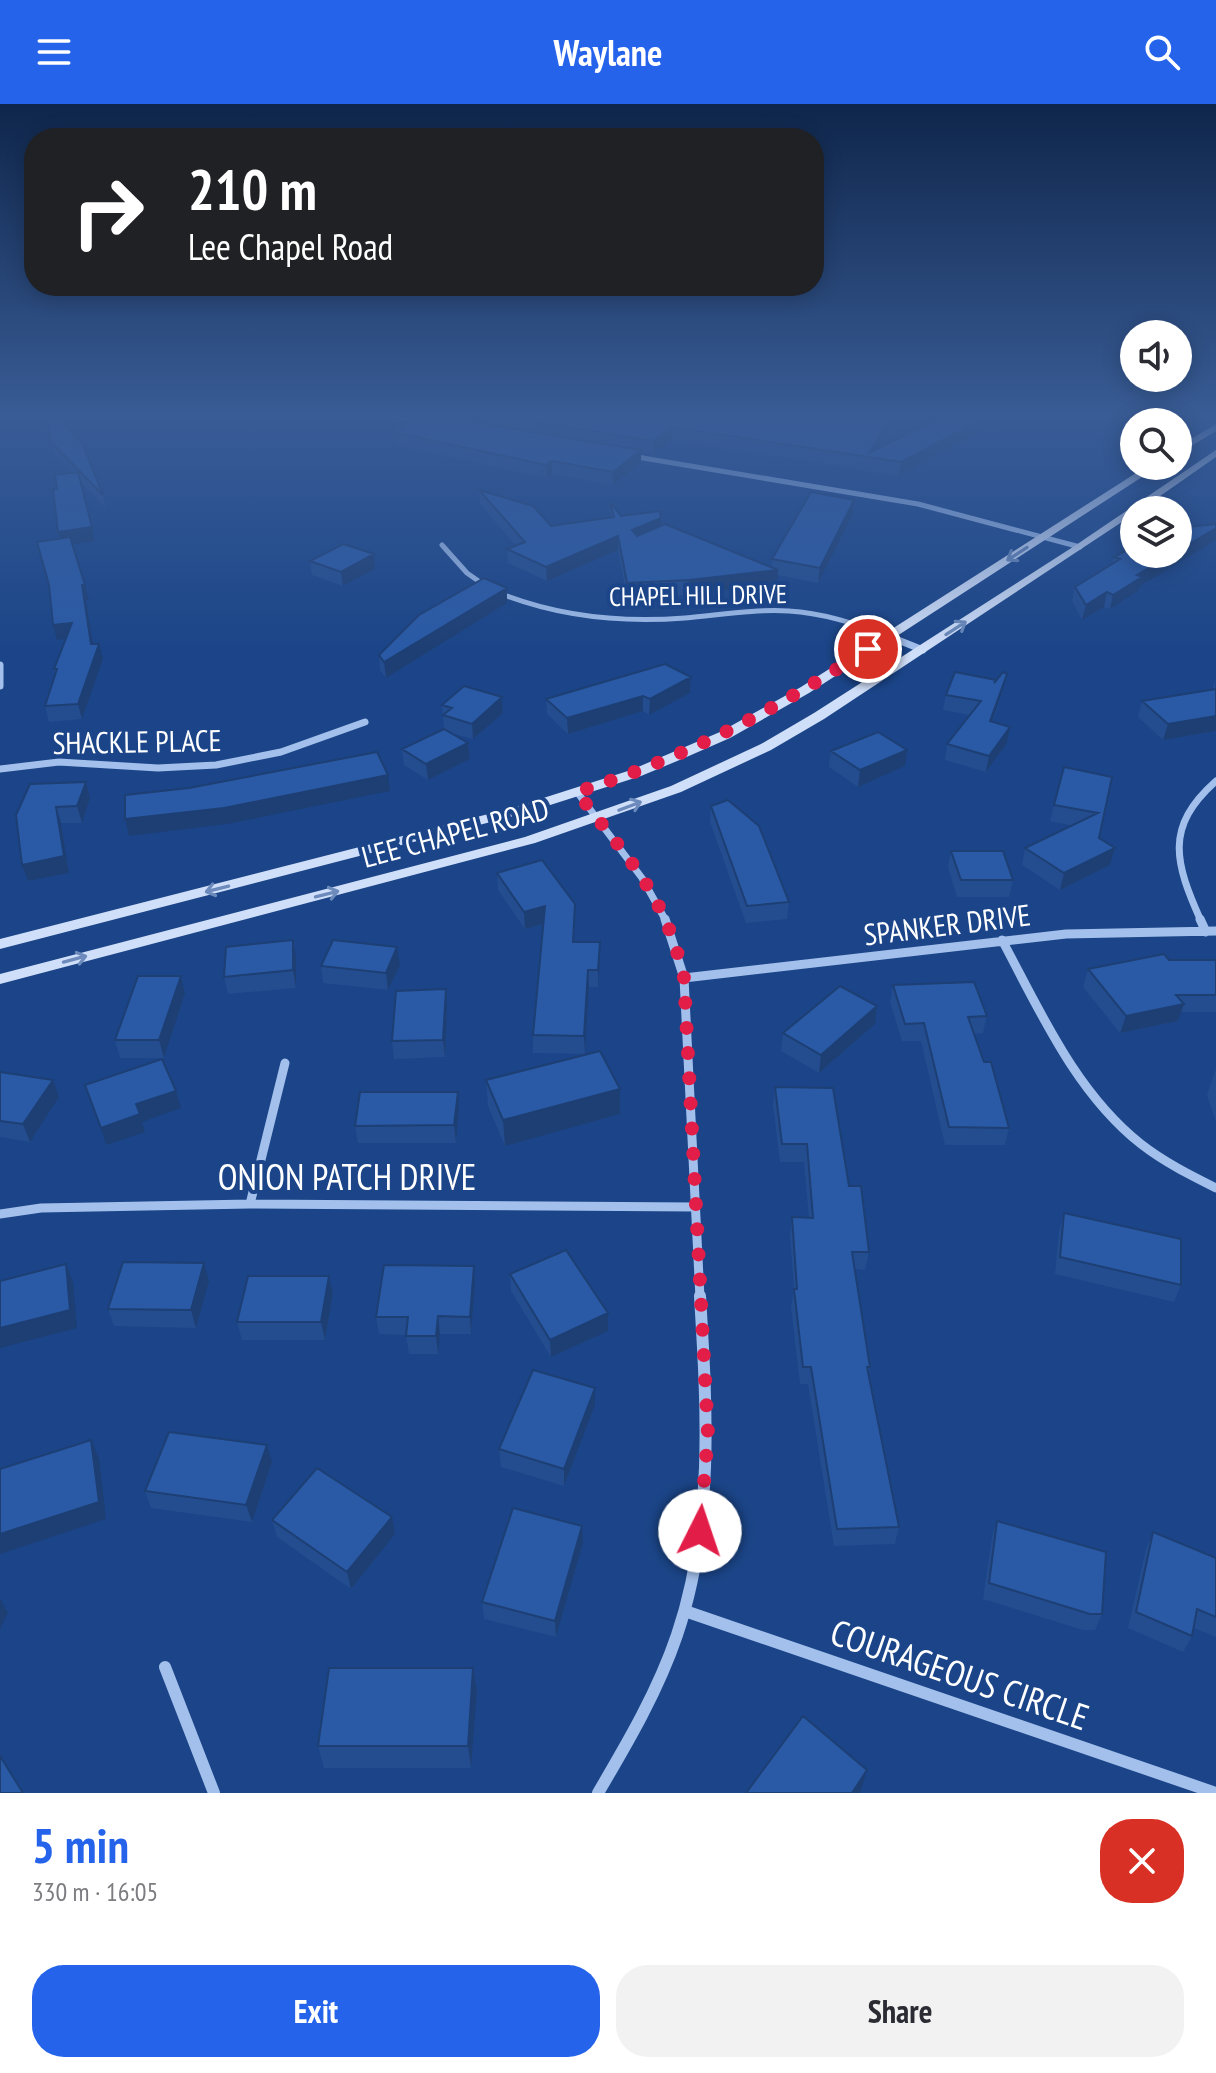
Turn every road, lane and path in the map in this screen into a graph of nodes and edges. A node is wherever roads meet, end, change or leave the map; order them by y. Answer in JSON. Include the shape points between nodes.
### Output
{"nodes":[{"id":1,"x":858,"y":494,"type":"edge"},
{"id":2,"x":1110,"y":494,"type":"edge"},
{"id":3,"x":1157,"y":494,"type":"edge"},
{"id":4,"x":1044,"y":536,"type":"junction"},
{"id":5,"x":442,"y":545,"type":"dead end"},
{"id":6,"x":1080,"y":547,"type":"junction"},
{"id":7,"x":888,"y":636,"type":"junction"},
{"id":8,"x":923,"y":650,"type":"junction"},
{"id":9,"x":0,"y":665,"type":"edge"},
{"id":10,"x":0,"y":686,"type":"edge"},
{"id":11,"x":365,"y":722,"type":"dead end"},
{"id":12,"x":0,"y":769,"type":"edge"},
{"id":13,"x":1216,"y":781,"type":"edge"},
{"id":14,"x":577,"y":792,"type":"junction"},
{"id":15,"x":597,"y":819,"type":"junction"},
{"id":16,"x":1211,"y":932,"type":"edge"},
{"id":17,"x":1002,"y":940,"type":"junction"},
{"id":18,"x":0,"y":944,"type":"edge"},
{"id":19,"x":684,"y":978,"type":"junction"},
{"id":20,"x":0,"y":979,"type":"edge"},
{"id":21,"x":285,"y":1063,"type":"dead end"},
{"id":22,"x":1216,"y":1188,"type":"edge"},
{"id":23,"x":250,"y":1204,"type":"junction"},
{"id":24,"x":695,"y":1207,"type":"junction"},
{"id":25,"x":0,"y":1214,"type":"edge"},
{"id":26,"x":685,"y":1611,"type":"junction"},
{"id":27,"x":165,"y":1667,"type":"dead end"},
{"id":28,"x":214,"y":1793,"type":"edge"},
{"id":29,"x":598,"y":1793,"type":"edge"},
{"id":30,"x":1216,"y":1793,"type":"edge"}],
"edges":[{"from":1,"to":4,"type":"street"},
{"from":2,"to":4,"type":"main road","name":"LEE CHAPEL ROAD"},
{"from":3,"to":6,"type":"main road","name":"LEE CHAPEL ROAD"},
{"from":4,"to":6,"type":"street"},
{"from":4,"to":7,"type":"main road","name":"LEE CHAPEL ROAD","one_way":true},
{"from":5,"to":7,"type":"street","name":"CHAPEL HILL DRIVE","via":[[488,587],[569,614],[654,620],[792,611],[840,619]]},
{"from":8,"to":6,"type":"main road","name":"LEE CHAPEL ROAD","one_way":true},
{"from":7,"to":8,"type":"street","name":"CHAPEL HILL DRIVE"},
{"from":7,"to":14,"type":"main road","name":"LEE CHAPEL ROAD","via":[[725,735]]},
{"from":15,"to":8,"type":"main road","name":"LEE CHAPEL ROAD","one_way":true,"via":[[766,747]]},
{"from":9,"to":10,"type":"street"},
{"from":11,"to":12,"type":"street","name":"SHACKLE PLACE","via":[[281,752],[216,765],[158,768],[59,762]]},
{"from":13,"to":16,"type":"street","via":[[1186,810],[1177,850],[1184,883]]},
{"from":14,"to":15,"type":"street"},
{"from":14,"to":18,"type":"main road","name":"LEE CHAPEL ROAD","one_way":true},
{"from":15,"to":19,"type":"street","via":[[653,890],[677,946]]},
{"from":20,"to":15,"type":"main road","name":"LEE CHAPEL ROAD","one_way":true},
{"from":16,"to":17,"type":"street","name":"SPANKER DRIVE"},
{"from":17,"to":19,"type":"street","name":"SPANKER DRIVE"},
{"from":17,"to":22,"type":"street","via":[[1099,1107],[1158,1158]]},
{"from":19,"to":24,"type":"street"},
{"from":21,"to":23,"type":"street"},
{"from":23,"to":24,"type":"street","name":"ONION PATCH DRIVE"},
{"from":23,"to":25,"type":"street","name":"ONION PATCH DRIVE","via":[[41,1208]]},
{"from":24,"to":26,"type":"street","via":[[708,1434],[700,1531]]},
{"from":26,"to":29,"type":"street","via":[[669,1657]]},
{"from":26,"to":30,"type":"street","name":"COURAGEOUS CIRCLE"},
{"from":27,"to":28,"type":"street"}]}
